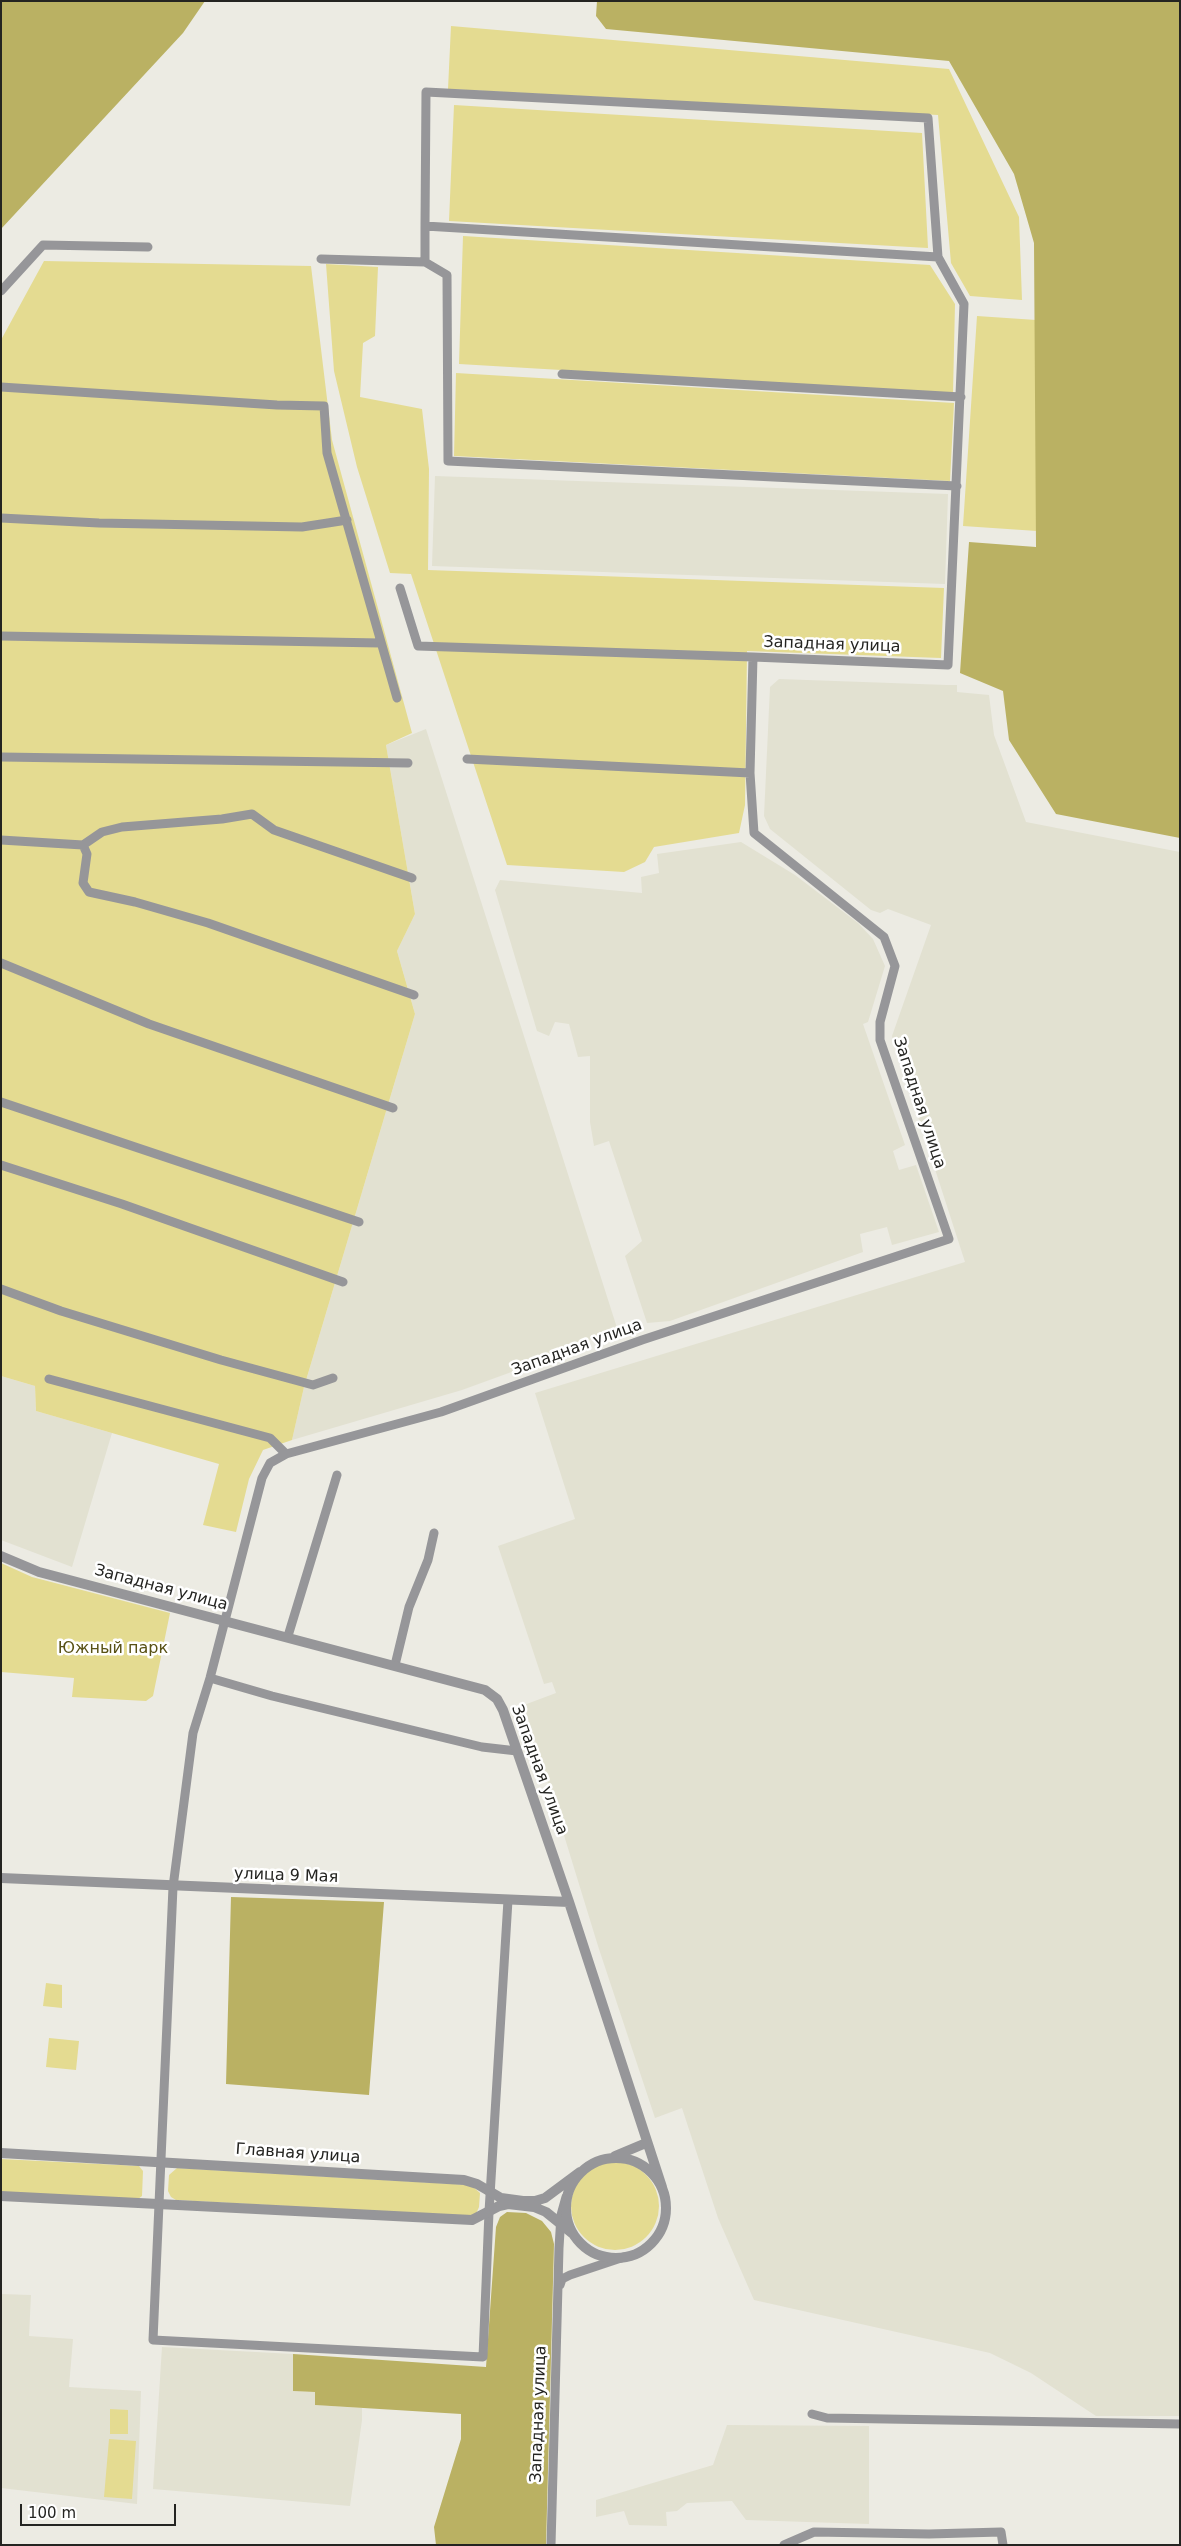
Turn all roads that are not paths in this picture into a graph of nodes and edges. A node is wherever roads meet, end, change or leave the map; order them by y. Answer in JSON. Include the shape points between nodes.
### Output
{"nodes":[{"id":1,"x":425,"y":226,"type":"junction"},
{"id":2,"x":148,"y":247,"type":"dead end"},
{"id":3,"x":938,"y":257,"type":"junction"},
{"id":4,"x":321,"y":259,"type":"dead end"},
{"id":5,"x":425,"y":262,"type":"junction"},
{"id":6,"x":1,"y":291,"type":"edge"},
{"id":7,"x":562,"y":374,"type":"dead end"},
{"id":8,"x":1,"y":387,"type":"edge"},
{"id":9,"x":961,"y":397,"type":"junction"},
{"id":10,"x":957,"y":486,"type":"junction"},
{"id":11,"x":1,"y":518,"type":"edge"},
{"id":12,"x":347,"y":520,"type":"junction"},
{"id":13,"x":400,"y":588,"type":"dead end"},
{"id":14,"x":1,"y":636,"type":"edge"},
{"id":15,"x":380,"y":643,"type":"junction"},
{"id":16,"x":753,"y":658,"type":"junction"},
{"id":17,"x":397,"y":698,"type":"dead end"},
{"id":18,"x":1,"y":757,"type":"edge"},
{"id":19,"x":467,"y":759,"type":"dead end"},
{"id":20,"x":408,"y":763,"type":"dead end"},
{"id":21,"x":750,"y":773,"type":"junction"},
{"id":22,"x":1,"y":840,"type":"edge"},
{"id":23,"x":83,"y":845,"type":"junction"},
{"id":24,"x":412,"y":878,"type":"dead end"},
{"id":25,"x":1,"y":963,"type":"edge"},
{"id":26,"x":414,"y":996,"type":"dead end"},
{"id":27,"x":1,"y":1102,"type":"edge"},
{"id":28,"x":393,"y":1108,"type":"dead end"},
{"id":29,"x":1,"y":1165,"type":"edge"},
{"id":30,"x":359,"y":1222,"type":"dead end"},
{"id":31,"x":344,"y":1282,"type":"dead end"},
{"id":32,"x":1,"y":1289,"type":"edge"},
{"id":33,"x":50,"y":1378,"type":"dead end"},
{"id":34,"x":332,"y":1378,"type":"dead end"},
{"id":35,"x":286,"y":1454,"type":"junction"},
{"id":36,"x":337,"y":1475,"type":"dead end"},
{"id":37,"x":434,"y":1533,"type":"dead end"},
{"id":38,"x":1,"y":1556,"type":"edge"},
{"id":39,"x":225,"y":1620,"type":"junction"},
{"id":40,"x":288,"y":1636,"type":"junction"},
{"id":41,"x":395,"y":1665,"type":"junction"},
{"id":42,"x":210,"y":1678,"type":"junction"},
{"id":43,"x":517,"y":1751,"type":"junction"},
{"id":44,"x":1,"y":1878,"type":"edge"},
{"id":45,"x":174,"y":1887,"type":"junction"},
{"id":46,"x":508,"y":1900,"type":"junction"},
{"id":47,"x":569,"y":1902,"type":"junction"},
{"id":48,"x":646,"y":2143,"type":"junction"},
{"id":49,"x":1,"y":2153,"type":"edge"},
{"id":50,"x":609,"y":2158,"type":"junction"},
{"id":51,"x":160,"y":2162,"type":"junction"},
{"id":52,"x":580,"y":2172,"type":"junction"},
{"id":53,"x":662,"y":2187,"type":"junction"},
{"id":54,"x":491,"y":2193,"type":"junction"},
{"id":55,"x":1,"y":2196,"type":"edge"},
{"id":56,"x":566,"y":2197,"type":"junction"},
{"id":57,"x":158,"y":2204,"type":"junction"},
{"id":58,"x":489,"y":2212,"type":"junction"},
{"id":59,"x":561,"y":2224,"type":"junction"},
{"id":60,"x":572,"y":2233,"type":"junction"},
{"id":61,"x":624,"y":2257,"type":"junction"},
{"id":62,"x":559,"y":2285,"type":"junction"},
{"id":63,"x":812,"y":2414,"type":"dead end"},
{"id":64,"x":1180,"y":2424,"type":"edge"},
{"id":65,"x":551,"y":2545,"type":"edge"},
{"id":66,"x":784,"y":2545,"type":"edge"},
{"id":67,"x":1003,"y":2545,"type":"edge"}],
"edges":[{"from":1,"to":3,"type":"street"},
{"from":1,"to":3,"type":"street","via":[[426,92],[928,118]]},
{"from":1,"to":5,"type":"street"},
{"from":2,"to":6,"type":"street","via":[[43,245]]},
{"from":3,"to":9,"type":"street","via":[[964,304]]},
{"from":4,"to":5,"type":"street"},
{"from":5,"to":10,"type":"street","via":[[447,275],[448,462]]},
{"from":7,"to":9,"type":"street"},
{"from":8,"to":12,"type":"street","via":[[324,406],[327,453]]},
{"from":9,"to":10,"type":"street"},
{"from":10,"to":16,"type":"street","name":"Западная улица","via":[[948,664]]},
{"from":11,"to":12,"type":"street","via":[[302,527]]},
{"from":12,"to":15,"type":"street"},
{"from":13,"to":16,"type":"street","via":[[418,646]]},
{"from":14,"to":15,"type":"street"},
{"from":15,"to":17,"type":"street"},
{"from":16,"to":21,"type":"street","name":"Западная улица"},
{"from":18,"to":20,"type":"street"},
{"from":19,"to":21,"type":"street"},
{"from":21,"to":35,"type":"street","name":"Западная улица","via":[[754,833],[884,937],[895,966],[880,1022],[880,1040],[948,1239],[642,1340],[441,1412]]},
{"from":22,"to":23,"type":"street"},
{"from":23,"to":24,"type":"street","via":[[102,832],[122,828],[252,814],[274,830]]},
{"from":23,"to":26,"type":"street","via":[[87,854],[83,883],[89,892],[208,923]]},
{"from":25,"to":28,"type":"street","via":[[149,1024]]},
{"from":27,"to":30,"type":"street"},
{"from":29,"to":31,"type":"street"},
{"from":32,"to":34,"type":"street","via":[[60,1311],[313,1385]]},
{"from":33,"to":35,"type":"street","via":[[270,1438]]},
{"from":35,"to":39,"type":"street","via":[[270,1463],[262,1478]]},
{"from":36,"to":40,"type":"street"},
{"from":37,"to":41,"type":"street","via":[[428,1560],[409,1607]]},
{"from":38,"to":39,"type":"street","name":"Западная улица","via":[[38,1572]]},
{"from":39,"to":40,"type":"street","name":"Западная улица"},
{"from":39,"to":42,"type":"street"},
{"from":40,"to":41,"type":"street","name":"Западная улица"},
{"from":41,"to":43,"type":"street","name":"Западная улица","via":[[485,1690],[497,1699],[503,1710]]},
{"from":42,"to":43,"type":"street","via":[[473,1745]]},
{"from":42,"to":45,"type":"street","via":[[193,1733]]},
{"from":43,"to":47,"type":"street","name":"Западная улица"},
{"from":44,"to":45,"type":"street","name":"улица 9 Мая"},
{"from":45,"to":46,"type":"street","name":"улица 9 Мая"},
{"from":45,"to":51,"type":"street"},
{"from":46,"to":47,"type":"street","name":"улица 9 Мая"},
{"from":46,"to":54,"type":"street"},
{"from":47,"to":48,"type":"street","name":"Западная улица"},
{"from":48,"to":50,"type":"street"},
{"from":48,"to":53,"type":"street","name":"Западная улица"},
{"from":49,"to":51,"type":"street","name":"Главная улица"},
{"from":50,"to":52,"type":"street"},
{"from":50,"to":53,"type":"street","via":[[636,2162],[654,2175]]},
{"from":51,"to":54,"type":"street","name":"Главная улица","via":[[464,2180]]},
{"from":51,"to":57,"type":"street"},
{"from":52,"to":54,"type":"street","name":"Главная улица","via":[[535,2201],[507,2200]]},
{"from":52,"to":56,"type":"street"},
{"from":53,"to":61,"type":"street","via":[[666,2208],[661,2230],[648,2246]]},
{"from":54,"to":58,"type":"street"},
{"from":55,"to":57,"type":"street"},
{"from":56,"to":59,"type":"street","name":"Западная улица"},
{"from":56,"to":60,"type":"street","via":[[566,2215]]},
{"from":57,"to":58,"type":"street","via":[[472,2220]]},
{"from":57,"to":58,"type":"street","via":[[153,2340],[483,2357]]},
{"from":58,"to":59,"type":"street","via":[[508,2204],[534,2207]]},
{"from":59,"to":60,"type":"street"},
{"from":59,"to":62,"type":"street","name":"Западная улица"},
{"from":60,"to":61,"type":"street","via":[[593,2252],[607,2257]]},
{"from":61,"to":62,"type":"street","via":[[570,2275]]},
{"from":62,"to":65,"type":"street","name":"Западная улица"},
{"from":63,"to":64,"type":"street","via":[[827,2418]]},
{"from":66,"to":67,"type":"street","via":[[814,2532],[1001,2532]]}]}
